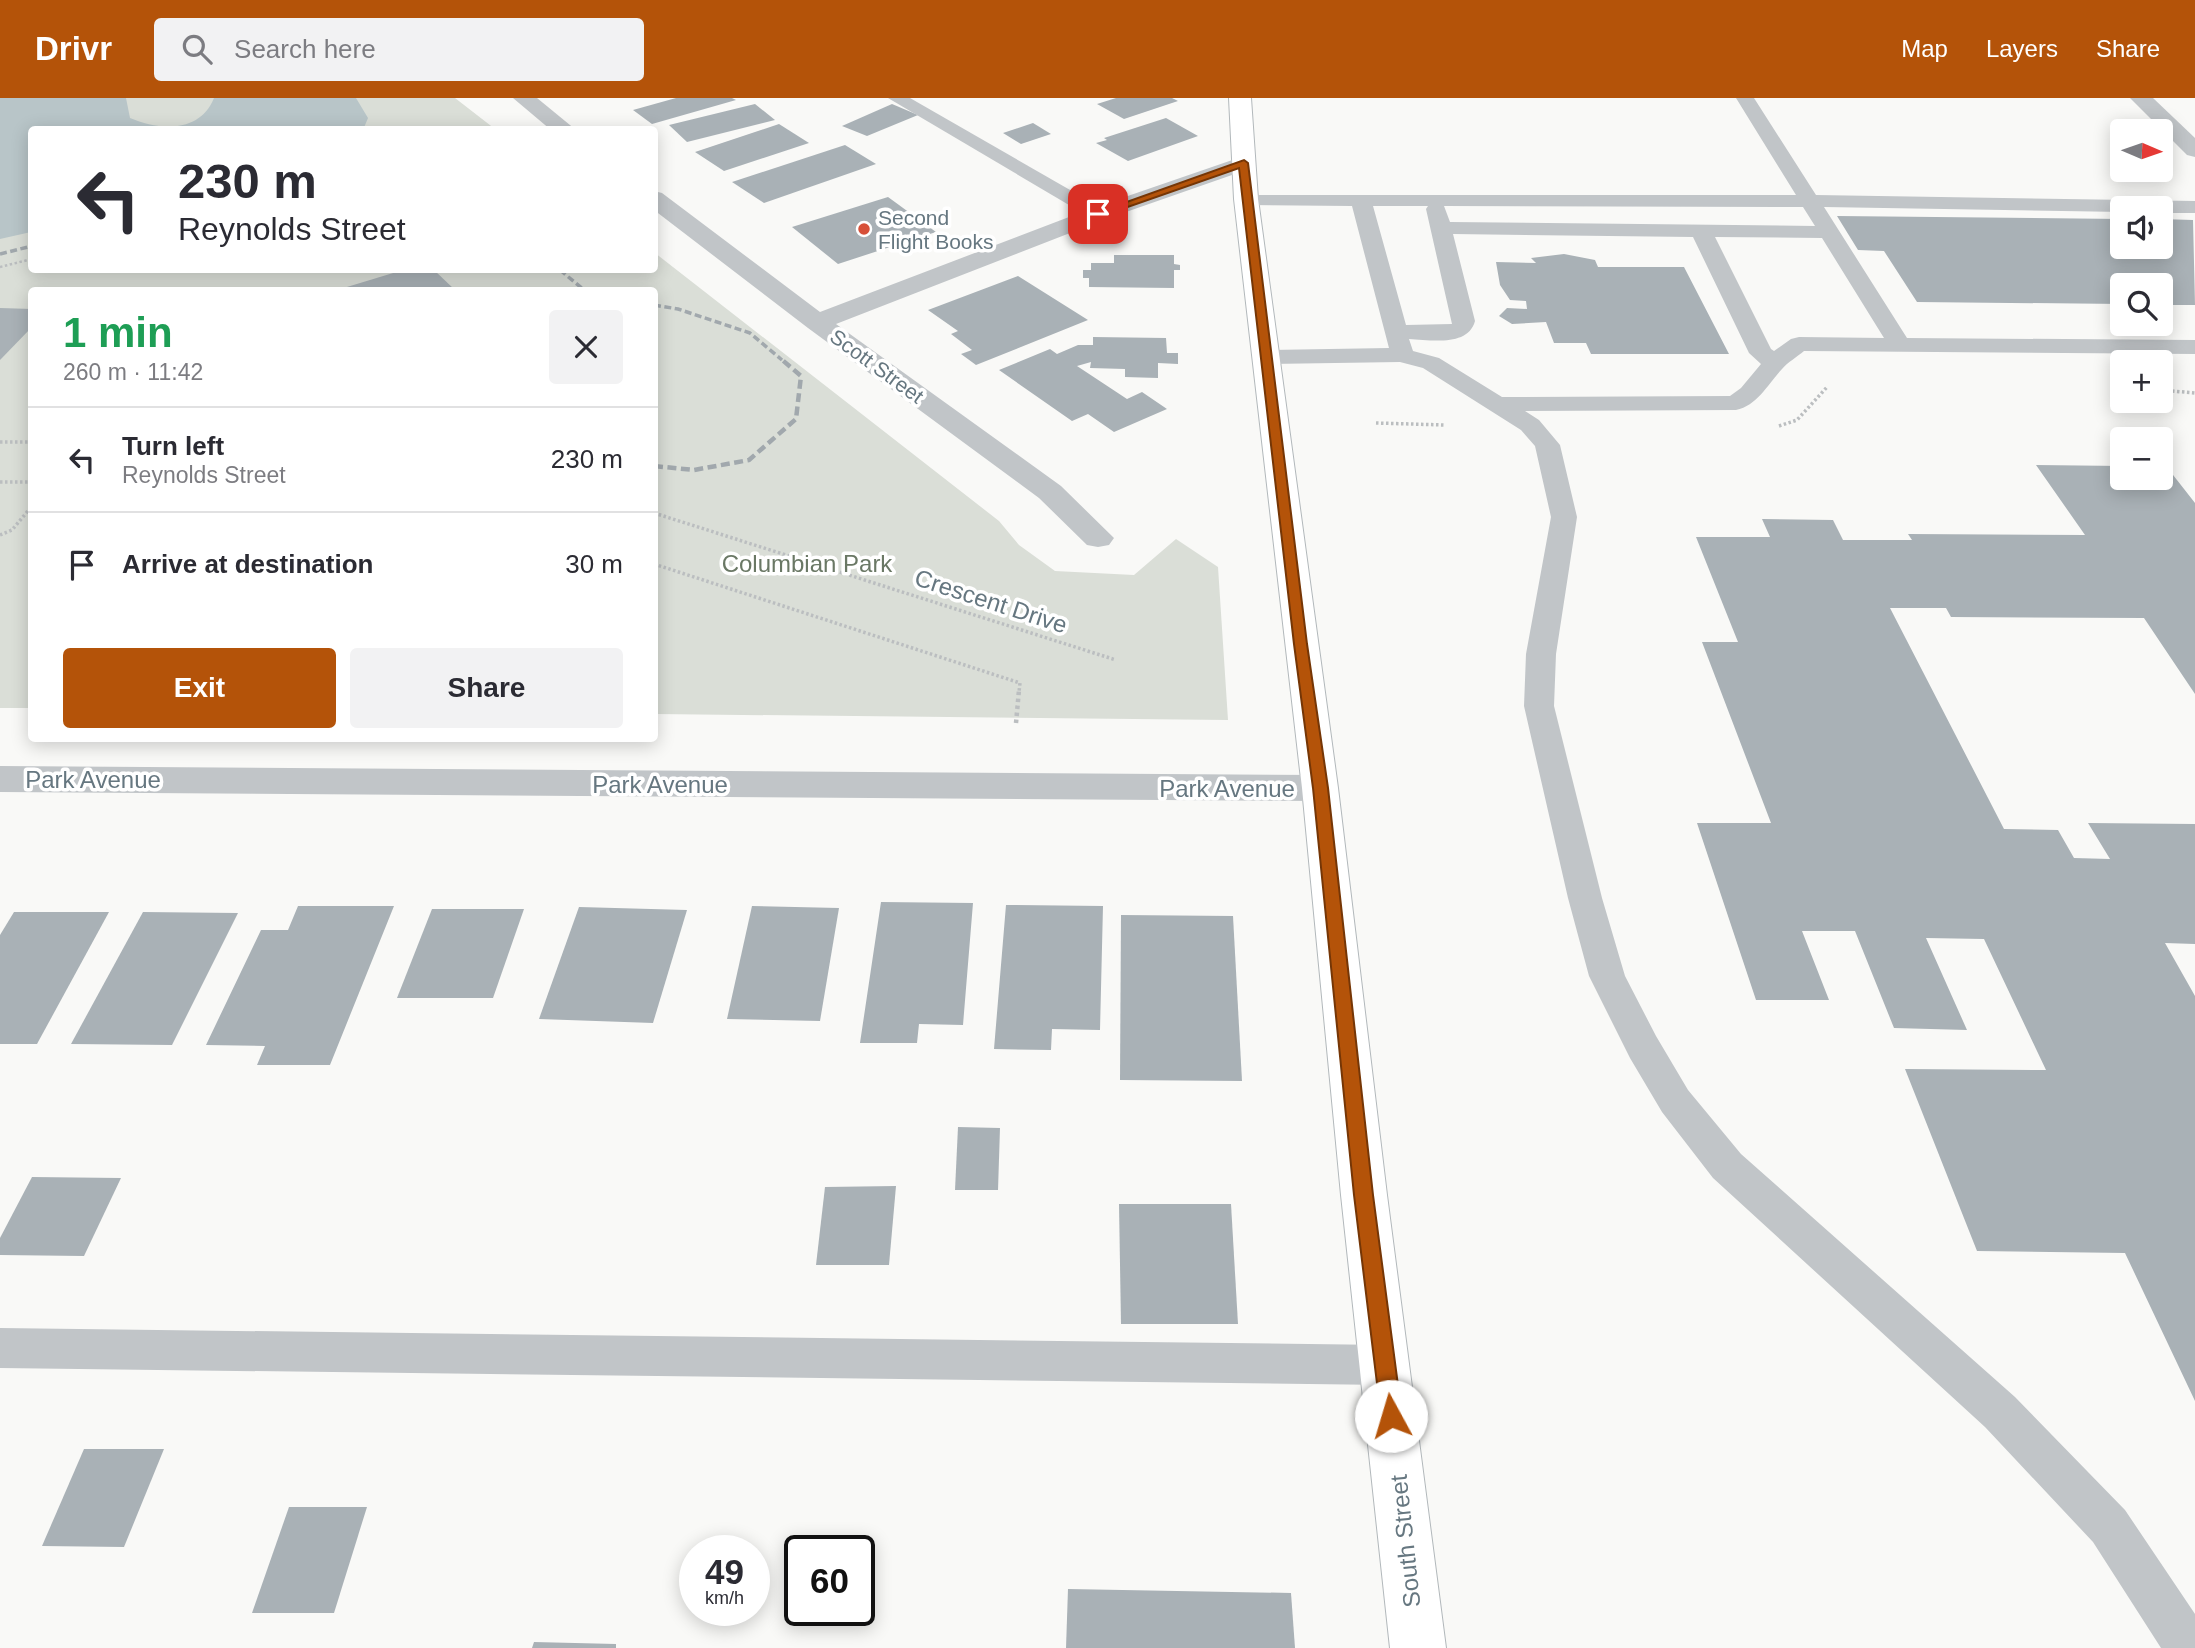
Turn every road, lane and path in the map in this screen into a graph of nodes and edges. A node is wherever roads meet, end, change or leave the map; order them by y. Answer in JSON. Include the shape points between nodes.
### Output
{"nodes":[{"id":1,"x":556,"y":98,"type":"edge"},
{"id":2,"x":897,"y":98,"type":"edge"},
{"id":3,"x":1240,"y":98,"type":"edge"},
{"id":4,"x":1745,"y":98,"type":"edge"},
{"id":5,"x":2141,"y":98,"type":"edge"},
{"id":6,"x":528,"y":101,"type":"edge"},
{"id":7,"x":560,"y":126,"type":"edge"},
{"id":8,"x":2195,"y":150,"type":"edge"},
{"id":9,"x":1244,"y":163,"type":"junction"},
{"id":10,"x":1247,"y":199,"type":"junction"},
{"id":11,"x":1362,"y":200,"type":"junction"},
{"id":12,"x":1433,"y":200,"type":"junction"},
{"id":13,"x":658,"y":201,"type":"edge"},
{"id":14,"x":1809,"y":201,"type":"junction"},
{"id":15,"x":2195,"y":207,"type":"edge"},
{"id":16,"x":1098,"y":214,"type":"junction"},
{"id":17,"x":1441,"y":228,"type":"junction"},
{"id":18,"x":1701,"y":231,"type":"junction"},
{"id":19,"x":1829,"y":233,"type":"junction"},
{"id":20,"x":28,"y":260,"type":"edge"},
{"id":21,"x":0,"y":267,"type":"edge"},
{"id":22,"x":817,"y":322,"type":"junction"},
{"id":23,"x":1399,"y":344,"type":"junction"},
{"id":24,"x":1900,"y":345,"type":"junction"},
{"id":25,"x":2195,"y":347,"type":"edge"},
{"id":26,"x":1265,"y":357,"type":"junction"},
{"id":27,"x":1775,"y":362,"type":"junction"},
{"id":28,"x":1498,"y":404,"type":"junction"},
{"id":29,"x":0,"y":442,"type":"edge"},
{"id":30,"x":28,"y":442,"type":"edge"},
{"id":31,"x":0,"y":481,"type":"edge"},
{"id":32,"x":28,"y":482,"type":"edge"},
{"id":33,"x":28,"y":511,"type":"edge"},
{"id":34,"x":658,"y":514,"type":"edge"},
{"id":35,"x":0,"y":535,"type":"edge"},
{"id":36,"x":1098,"y":538,"type":"dead end"},
{"id":37,"x":658,"y":565,"type":"edge"},
{"id":38,"x":1116,"y":660,"type":"dead end"},
{"id":39,"x":1016,"y":723,"type":"dead end"},
{"id":40,"x":0,"y":779,"type":"edge"},
{"id":41,"x":1320,"y":788,"type":"junction"},
{"id":42,"x":0,"y":1348,"type":"edge"},
{"id":43,"x":1386,"y":1365,"type":"junction"},
{"id":44,"x":1418,"y":1648,"type":"edge"},
{"id":45,"x":2187,"y":1648,"type":"edge"}],
"edges":[{"from":1,"to":6,"type":"street"},
{"from":2,"to":16,"type":"lane"},
{"from":3,"to":9,"type":"main road","name":"South Street"},
{"from":4,"to":14,"type":"lane"},
{"from":5,"to":8,"type":"street"},
{"from":6,"to":7,"type":"street"},
{"from":9,"to":10,"type":"main road","name":"South Street"},
{"from":9,"to":16,"type":"street"},
{"from":10,"to":11,"type":"lane"},
{"from":10,"to":26,"type":"main road","name":"South Street"},
{"from":11,"to":12,"type":"lane"},
{"from":11,"to":23,"type":"lane"},
{"from":12,"to":14,"type":"lane"},
{"from":12,"to":17,"type":"lane"},
{"from":13,"to":22,"type":"street","name":"Scott Street"},
{"from":14,"to":15,"type":"lane"},
{"from":14,"to":19,"type":"lane"},
{"from":16,"to":22,"type":"street"},
{"from":17,"to":18,"type":"lane"},
{"from":17,"to":23,"type":"lane","via":[[1462,328]]},
{"from":18,"to":19,"type":"lane"},
{"from":18,"to":27,"type":"lane","via":[[1760,353]]},
{"from":19,"to":24,"type":"lane"},
{"from":20,"to":21,"type":"path"},
{"from":22,"to":36,"type":"street","name":"Scott Street","via":[[1050,492]]},
{"from":23,"to":26,"type":"lane"},
{"from":23,"to":28,"type":"lane"},
{"from":24,"to":25,"type":"lane"},
{"from":24,"to":27,"type":"lane","via":[[1799,344]]},
{"from":26,"to":41,"type":"main road","name":"South Street"},
{"from":27,"to":28,"type":"lane","via":[[1736,403]]},
{"from":28,"to":45,"type":"lane","via":[[1530,425],[1547,445],[1564,517],[1541,654],[1539,706],[1607,976],[1643,1047],[1675,1101],[1727,1166],[2000,1412],[2109,1526]]},
{"from":29,"to":30,"type":"path"},
{"from":31,"to":32,"type":"path"},
{"from":33,"to":35,"type":"path","via":[[12,530]]},
{"from":34,"to":38,"type":"path","name":"Crescent Drive"},
{"from":37,"to":39,"type":"path","via":[[1020,683]]},
{"from":40,"to":41,"type":"street","name":"Park Avenue"},
{"from":41,"to":43,"type":"main road","name":"South Street"},
{"from":42,"to":43,"type":"lane"},
{"from":43,"to":44,"type":"main road","name":"South Street"}]}
